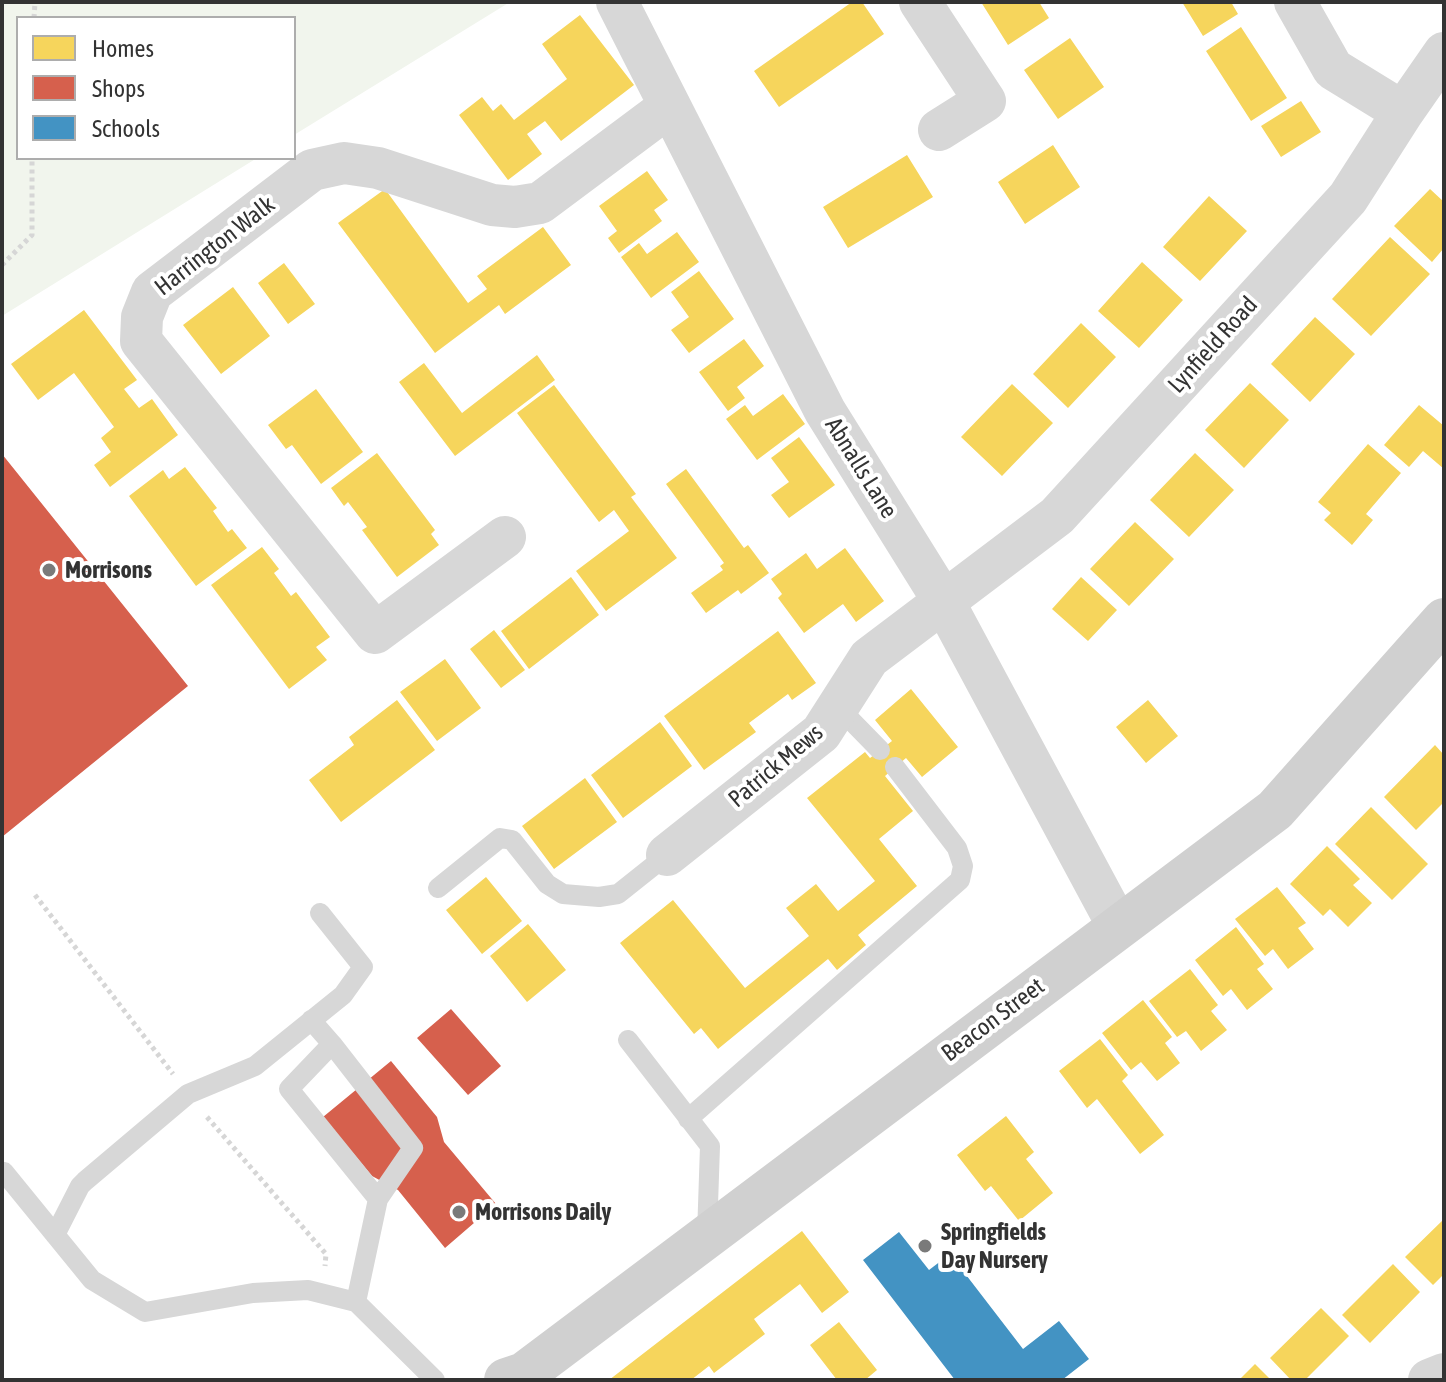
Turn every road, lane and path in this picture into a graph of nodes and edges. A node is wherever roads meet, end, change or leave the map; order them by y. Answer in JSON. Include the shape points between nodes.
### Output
{"nodes":[{"id":1,"x":617,"y":2,"type":"edge"},
{"id":2,"x":920,"y":2,"type":"edge"},
{"id":3,"x":1295,"y":2,"type":"edge"},
{"id":4,"x":1444,"y":53,"type":"edge"},
{"id":5,"x":670,"y":106,"type":"junction"},
{"id":6,"x":1403,"y":112,"type":"junction"},
{"id":7,"x":939,"y":130,"type":"dead end"},
{"id":8,"x":32,"y":160,"type":"edge"},
{"id":9,"x":2,"y":265,"type":"edge"},
{"id":10,"x":505,"y":537,"type":"dead end"},
{"id":11,"x":944,"y":602,"type":"junction"},
{"id":12,"x":1444,"y":620,"type":"edge"},
{"id":13,"x":838,"y":707,"type":"junction"},
{"id":14,"x":880,"y":750,"type":"dead end"},
{"id":15,"x":895,"y":767,"type":"dead end"},
{"id":16,"x":667,"y":855,"type":"joint"},
{"id":17,"x":438,"y":888,"type":"dead end"},
{"id":18,"x":320,"y":913,"type":"dead end"},
{"id":19,"x":1118,"y":926,"type":"junction"},
{"id":20,"x":311,"y":1020,"type":"junction"},
{"id":21,"x":628,"y":1040,"type":"dead end"},
{"id":22,"x":332,"y":1044,"type":"junction"},
{"id":23,"x":688,"y":1119,"type":"junction"},
{"id":24,"x":4,"y":1172,"type":"dead end"},
{"id":25,"x":378,"y":1199,"type":"junction"},
{"id":26,"x":55,"y":1235,"type":"junction"},
{"id":27,"x":707,"y":1235,"type":"junction"},
{"id":28,"x":356,"y":1302,"type":"junction"},
{"id":29,"x":1444,"y":1374,"type":"edge"},
{"id":30,"x":435,"y":1380,"type":"edge"},
{"id":31,"x":506,"y":1380,"type":"edge"},
{"id":32,"x":1429,"y":1380,"type":"edge"}],
"edges":[{"from":1,"to":5,"type":"street","name":"Abnalls Lane"},
{"from":2,"to":7,"type":"street","via":[[985,101]]},
{"from":3,"to":6,"type":"street","via":[[1333,69]]},
{"from":4,"to":6,"type":"street","name":"Lynfield Road"},
{"from":5,"to":10,"type":"street","name":"Harrington Walk","via":[[540,203],[492,205],[355,164],[312,170],[152,292],[142,317],[141,341],[375,633]]},
{"from":5,"to":11,"type":"street","name":"Abnalls Lane","via":[[825,411]]},
{"from":6,"to":11,"type":"street","name":"Lynfield Road","via":[[1348,198],[1057,516]]},
{"from":8,"to":9,"type":"path","via":[[32,235]]},
{"from":11,"to":13,"type":"street","name":"Patrick Mews","via":[[869,658]]},
{"from":11,"to":19,"type":"street","name":"Abnalls Lane"},
{"from":12,"to":19,"type":"street","name":"Beacon Street","via":[[1275,810]]},
{"from":13,"to":14,"type":"lane"},
{"from":13,"to":16,"type":"street","name":"Patrick Mews","via":[[821,733]]},
{"from":15,"to":23,"type":"lane","via":[[957,848],[963,866],[960,880]]},
{"from":16,"to":17,"type":"lane","via":[[618,894],[563,894],[547,884],[512,840],[500,838]]},
{"from":18,"to":20,"type":"lane","via":[[363,967],[343,995]]},
{"from":19,"to":27,"type":"street","name":"Beacon Street"},
{"from":20,"to":22,"type":"lane"},
{"from":20,"to":26,"type":"lane","via":[[255,1066],[188,1094],[80,1186]]},
{"from":21,"to":23,"type":"lane"},
{"from":22,"to":25,"type":"lane","via":[[413,1148]]},
{"from":22,"to":25,"type":"lane","via":[[289,1089]]},
{"from":23,"to":27,"type":"lane","via":[[710,1146]]},
{"from":24,"to":26,"type":"lane"},
{"from":25,"to":28,"type":"lane"},
{"from":26,"to":28,"type":"lane","via":[[92,1280],[145,1312],[253,1293],[308,1290]]},
{"from":27,"to":31,"type":"street","name":"Beacon Street","via":[[524,1374]]},
{"from":28,"to":30,"type":"lane"},
{"from":29,"to":32,"type":"street"}]}
